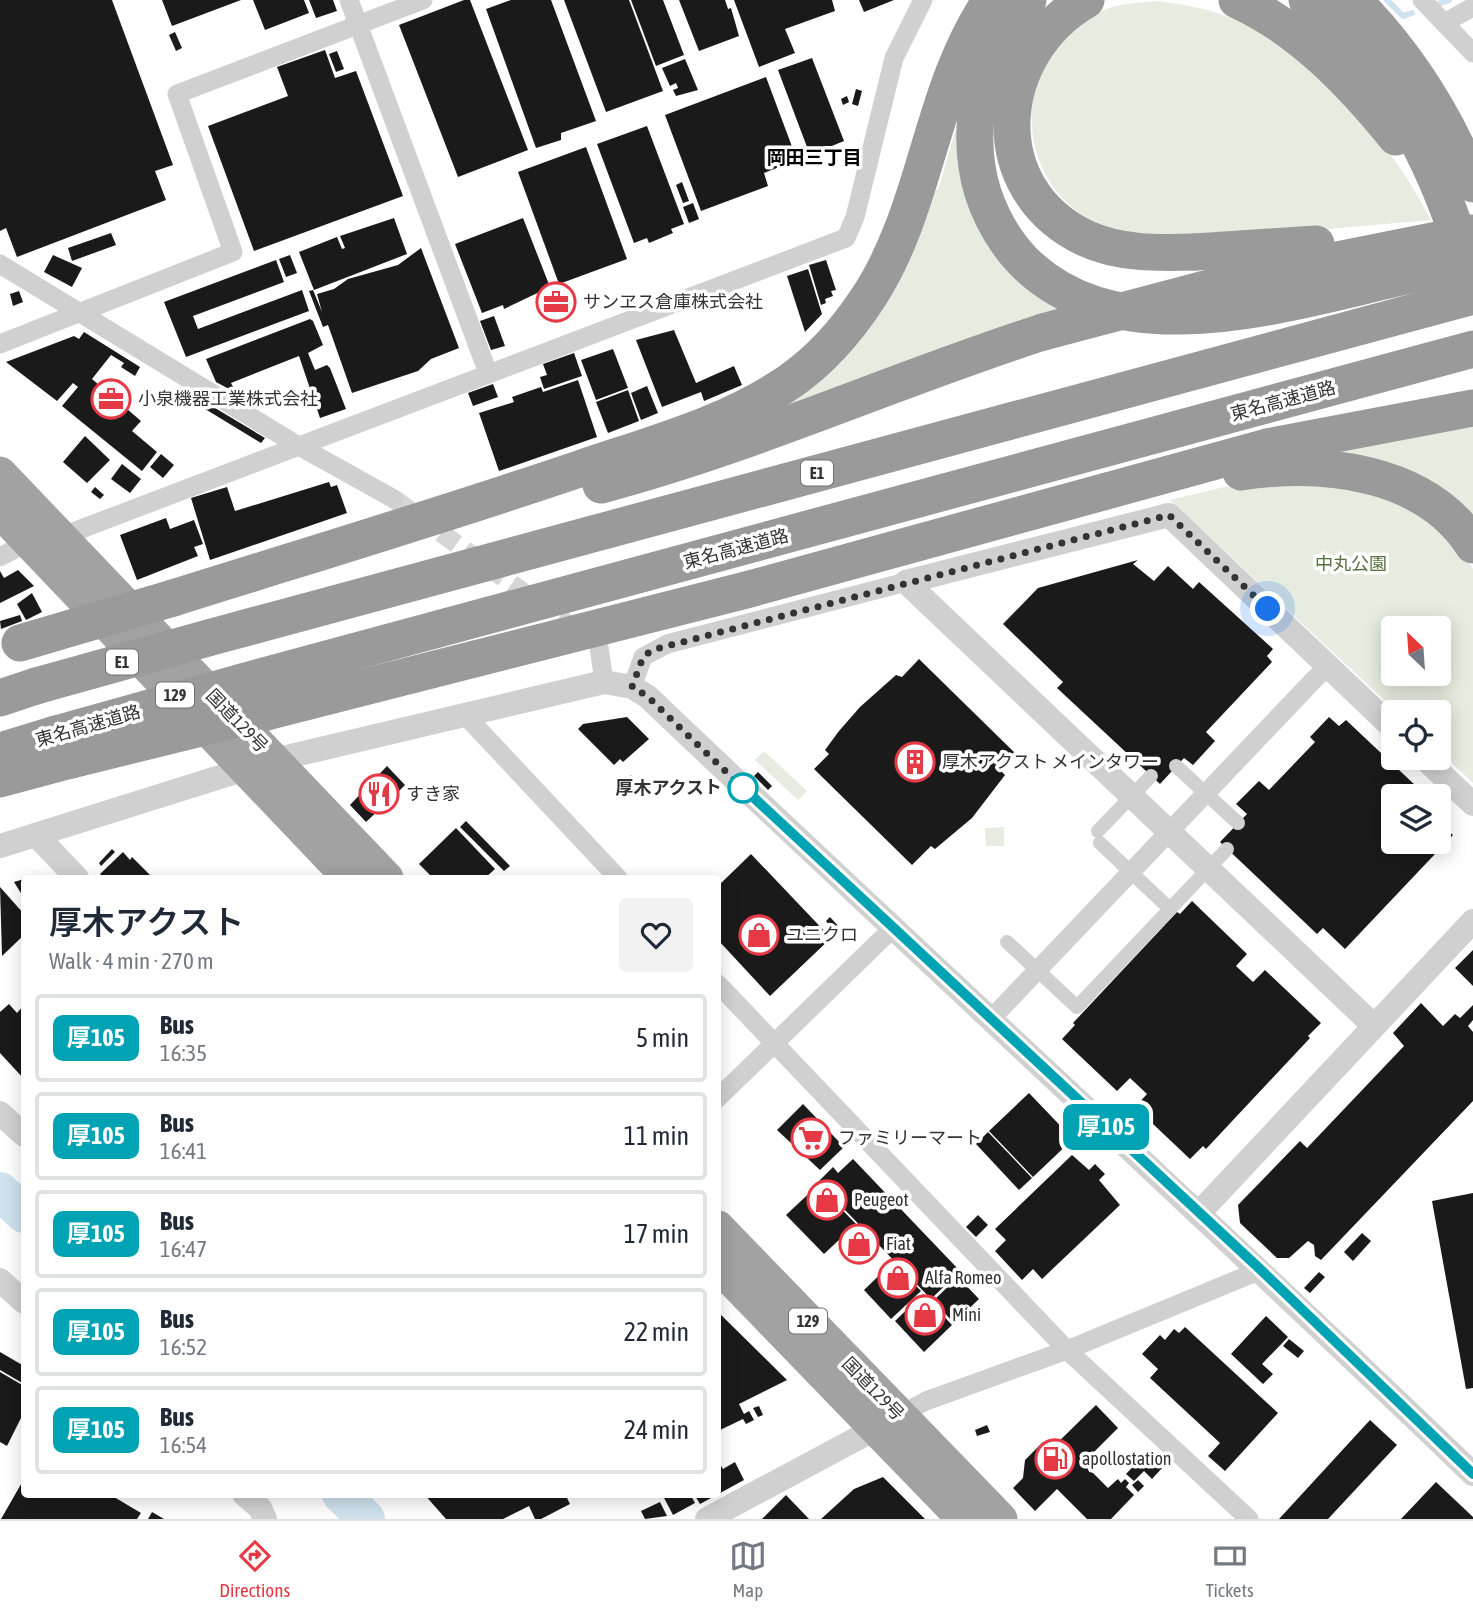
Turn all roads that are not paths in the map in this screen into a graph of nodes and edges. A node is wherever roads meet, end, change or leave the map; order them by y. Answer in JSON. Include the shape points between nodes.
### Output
{"nodes":[{"id":1,"x":349,"y":0,"type":"edge"},
{"id":2,"x":423,"y":0,"type":"edge"},
{"id":3,"x":923,"y":0,"type":"edge"},
{"id":4,"x":991,"y":0,"type":"edge"},
{"id":5,"x":1028,"y":0,"type":"edge"},
{"id":6,"x":1086,"y":0,"type":"edge"},
{"id":7,"x":1237,"y":0,"type":"edge"},
{"id":8,"x":1307,"y":0,"type":"edge"},
{"id":9,"x":1353,"y":0,"type":"edge"},
{"id":10,"x":1422,"y":0,"type":"edge"},
{"id":11,"x":1459,"y":15,"type":"edge"},
{"id":12,"x":358,"y":24,"type":"junction"},
{"id":13,"x":1473,"y":53,"type":"edge"},
{"id":14,"x":1473,"y":184,"type":"edge"},
{"id":15,"x":1465,"y":225,"type":"edge"},
{"id":16,"x":1473,"y":260,"type":"edge"},
{"id":17,"x":0,"y":264,"type":"edge"},
{"id":18,"x":1473,"y":286,"type":"edge"},
{"id":19,"x":1473,"y":296,"type":"edge"},
{"id":20,"x":84,"y":313,"type":"junction"},
{"id":21,"x":0,"y":344,"type":"edge"},
{"id":22,"x":1473,"y":349,"type":"edge"},
{"id":23,"x":488,"y":373,"type":"junction"},
{"id":24,"x":1473,"y":408,"type":"edge"},
{"id":25,"x":297,"y":445,"type":"junction"},
{"id":26,"x":0,"y":473,"type":"edge"},
{"id":27,"x":394,"y":499,"type":"tunnel mouth"},
{"id":28,"x":1065,"y":505,"type":"junction"},
{"id":29,"x":0,"y":512,"type":"edge"},
{"id":30,"x":29,"y":545,"type":"edge"},
{"id":31,"x":1473,"y":545,"type":"edge"},
{"id":32,"x":905,"y":582,"type":"junction"},
{"id":33,"x":173,"y":597,"type":"junction"},
{"id":34,"x":599,"y":647,"type":"dead end"},
{"id":35,"x":0,"y":650,"type":"edge"},
{"id":36,"x":1327,"y":666,"type":"junction"},
{"id":37,"x":604,"y":682,"type":"junction"},
{"id":38,"x":632,"y":687,"type":"junction"},
{"id":39,"x":0,"y":698,"type":"edge"},
{"id":40,"x":464,"y":714,"type":"junction"},
{"id":41,"x":1381,"y":717,"type":"edge"},
{"id":42,"x":0,"y":751,"type":"edge"},
{"id":43,"x":259,"y":764,"type":"junction"},
{"id":44,"x":1176,"y":766,"type":"dead end"},
{"id":45,"x":1437,"y":770,"type":"edge"},
{"id":46,"x":1151,"y":775,"type":"dead end"},
{"id":47,"x":0,"y":779,"type":"edge"},
{"id":48,"x":1473,"y":804,"type":"edge"},
{"id":49,"x":1238,"y":823,"type":"dead end"},
{"id":50,"x":1169,"y":832,"type":"junction"},
{"id":51,"x":36,"y":835,"type":"junction"},
{"id":52,"x":0,"y":846,"type":"edge"},
{"id":53,"x":1227,"y":849,"type":"dead end"},
{"id":54,"x":74,"y":875,"type":"edge"},
{"id":55,"x":347,"y":875,"type":"edge"},
{"id":56,"x":384,"y":875,"type":"edge"},
{"id":57,"x":615,"y":875,"type":"edge"},
{"id":58,"x":1170,"y":909,"type":"junction"},
{"id":59,"x":1473,"y":921,"type":"edge"},
{"id":60,"x":892,"y":929,"type":"junction"},
{"id":61,"x":1007,"y":942,"type":"dead end"},
{"id":62,"x":721,"y":987,"type":"edge"},
{"id":63,"x":990,"y":1020,"type":"junction"},
{"id":64,"x":1374,"y":1026,"type":"junction"},
{"id":65,"x":775,"y":1045,"type":"junction"},
{"id":66,"x":721,"y":1095,"type":"edge"},
{"id":67,"x":0,"y":1113,"type":"edge"},
{"id":68,"x":21,"y":1132,"type":"edge"},
{"id":69,"x":1199,"y":1213,"type":"junction"},
{"id":70,"x":721,"y":1230,"type":"edge"},
{"id":71,"x":721,"y":1269,"type":"edge"},
{"id":72,"x":1261,"y":1270,"type":"junction"},
{"id":73,"x":0,"y":1280,"type":"edge"},
{"id":74,"x":21,"y":1299,"type":"edge"},
{"id":75,"x":1067,"y":1350,"type":"junction"},
{"id":76,"x":887,"y":1423,"type":"junction"},
{"id":77,"x":1473,"y":1474,"type":"edge"},
{"id":78,"x":249,"y":1498,"type":"edge"},
{"id":79,"x":265,"y":1519,"type":"edge"},
{"id":80,"x":707,"y":1519,"type":"edge"},
{"id":81,"x":963,"y":1519,"type":"edge"},
{"id":82,"x":1001,"y":1519,"type":"edge"},
{"id":83,"x":1249,"y":1519,"type":"edge"}],
"edges":[{"from":1,"to":12,"type":"street"},
{"from":2,"to":12,"type":"street"},
{"from":3,"to":23,"type":"street","via":[[894,58],[856,217],[846,238]]},
{"from":4,"to":33,"type":"highway","via":[[950,77],[900,236],[885,269],[851,323],[791,381],[743,408],[672,437],[469,506]]},
{"from":5,"to":16,"type":"highway","bridge":true,"via":[[1007,27],[986,71],[978,97],[974,151],[987,204],[999,229],[1015,253],[1054,286],[1100,306],[1159,317],[1188,317]]},
{"from":6,"to":15,"type":"highway","bridge":true,"via":[[1035,46],[1017,84],[1012,114],[1013,142],[1025,179],[1048,211],[1085,238],[1132,251],[1195,253],[1378,240]]},
{"from":7,"to":15,"type":"highway","via":[[1293,34],[1358,94]]},
{"from":8,"to":15,"type":"highway","via":[[1363,56],[1400,107]]},
{"from":9,"to":14,"type":"highway","via":[[1415,72]]},
{"from":10,"to":11,"type":"street"},
{"from":11,"to":13,"type":"street"},
{"from":12,"to":20,"type":"street","via":[[177,94],[233,252]]},
{"from":12,"to":23,"type":"street"},
{"from":15,"to":18,"type":"highway"},
{"from":15,"to":33,"type":"highway","bridge":true,"via":[[1043,332],[696,459]]},
{"from":17,"to":20,"type":"street"},
{"from":19,"to":39,"type":"highway","number":"E1","bridge":true},
{"from":20,"to":21,"type":"street"},
{"from":20,"to":25,"type":"street"},
{"from":22,"to":42,"type":"highway","name":"東名高速道路","bridge":true},
{"from":23,"to":25,"type":"street"},
{"from":24,"to":28,"type":"highway","via":[[1267,447]]},
{"from":25,"to":27,"type":"street"},
{"from":25,"to":30,"type":"street"},
{"from":26,"to":30,"type":"highway","name":"国道129号","number":"129"},
{"from":28,"to":31,"type":"highway","via":[[1251,470],[1339,471],[1416,492],[1455,523]]},
{"from":28,"to":47,"type":"highway","bridge":true},
{"from":29,"to":30,"type":"highway","name":"国道129号","number":"129"},
{"from":30,"to":43,"type":"highway","name":"国道129号","number":"129"},
{"from":32,"to":36,"type":"street","via":[[1169,515]]},
{"from":32,"to":38,"type":"street","via":[[667,644],[643,657]]},
{"from":32,"to":50,"type":"street"},
{"from":33,"to":35,"type":"highway","bridge":true},
{"from":34,"to":37,"type":"street"},
{"from":36,"to":41,"type":"street"},
{"from":36,"to":50,"type":"street"},
{"from":37,"to":38,"type":"street"},
{"from":37,"to":40,"type":"street"},
{"from":38,"to":60,"type":"street","via":[[647,696]]},
{"from":40,"to":43,"type":"street"},
{"from":40,"to":57,"type":"street"},
{"from":43,"to":51,"type":"street"},
{"from":43,"to":55,"type":"highway","name":"国道129号","number":"129"},
{"from":43,"to":56,"type":"highway","name":"国道129号","number":"129"},
{"from":44,"to":49,"type":"street","bridge":true},
{"from":45,"to":48,"type":"street"},
{"from":46,"to":58,"type":"street","bridge":true,"via":[[1099,837]]},
{"from":50,"to":63,"type":"street"},
{"from":50,"to":64,"type":"street"},
{"from":51,"to":52,"type":"street"},
{"from":51,"to":54,"type":"street"},
{"from":53,"to":58,"type":"street","bridge":true},
{"from":58,"to":61,"type":"street","bridge":true,"via":[[1077,1007]]},
{"from":59,"to":64,"type":"street"},
{"from":60,"to":63,"type":"street"},
{"from":60,"to":65,"type":"street"},
{"from":62,"to":65,"type":"street"},
{"from":63,"to":69,"type":"street"},
{"from":64,"to":69,"type":"street"},
{"from":65,"to":66,"type":"street"},
{"from":65,"to":75,"type":"street"},
{"from":67,"to":68,"type":"street"},
{"from":69,"to":72,"type":"street"},
{"from":70,"to":76,"type":"highway","name":"国道129号","number":"129"},
{"from":71,"to":76,"type":"highway","name":"国道129号","number":"129"},
{"from":72,"to":75,"type":"street"},
{"from":72,"to":77,"type":"street"},
{"from":73,"to":74,"type":"street"},
{"from":75,"to":76,"type":"street","via":[[926,1401]]},
{"from":75,"to":83,"type":"street"},
{"from":76,"to":80,"type":"street"},
{"from":76,"to":81,"type":"highway","name":"国道129号","number":"129"},
{"from":76,"to":82,"type":"highway","name":"国道129号","number":"129"},
{"from":78,"to":79,"type":"street"}]}
